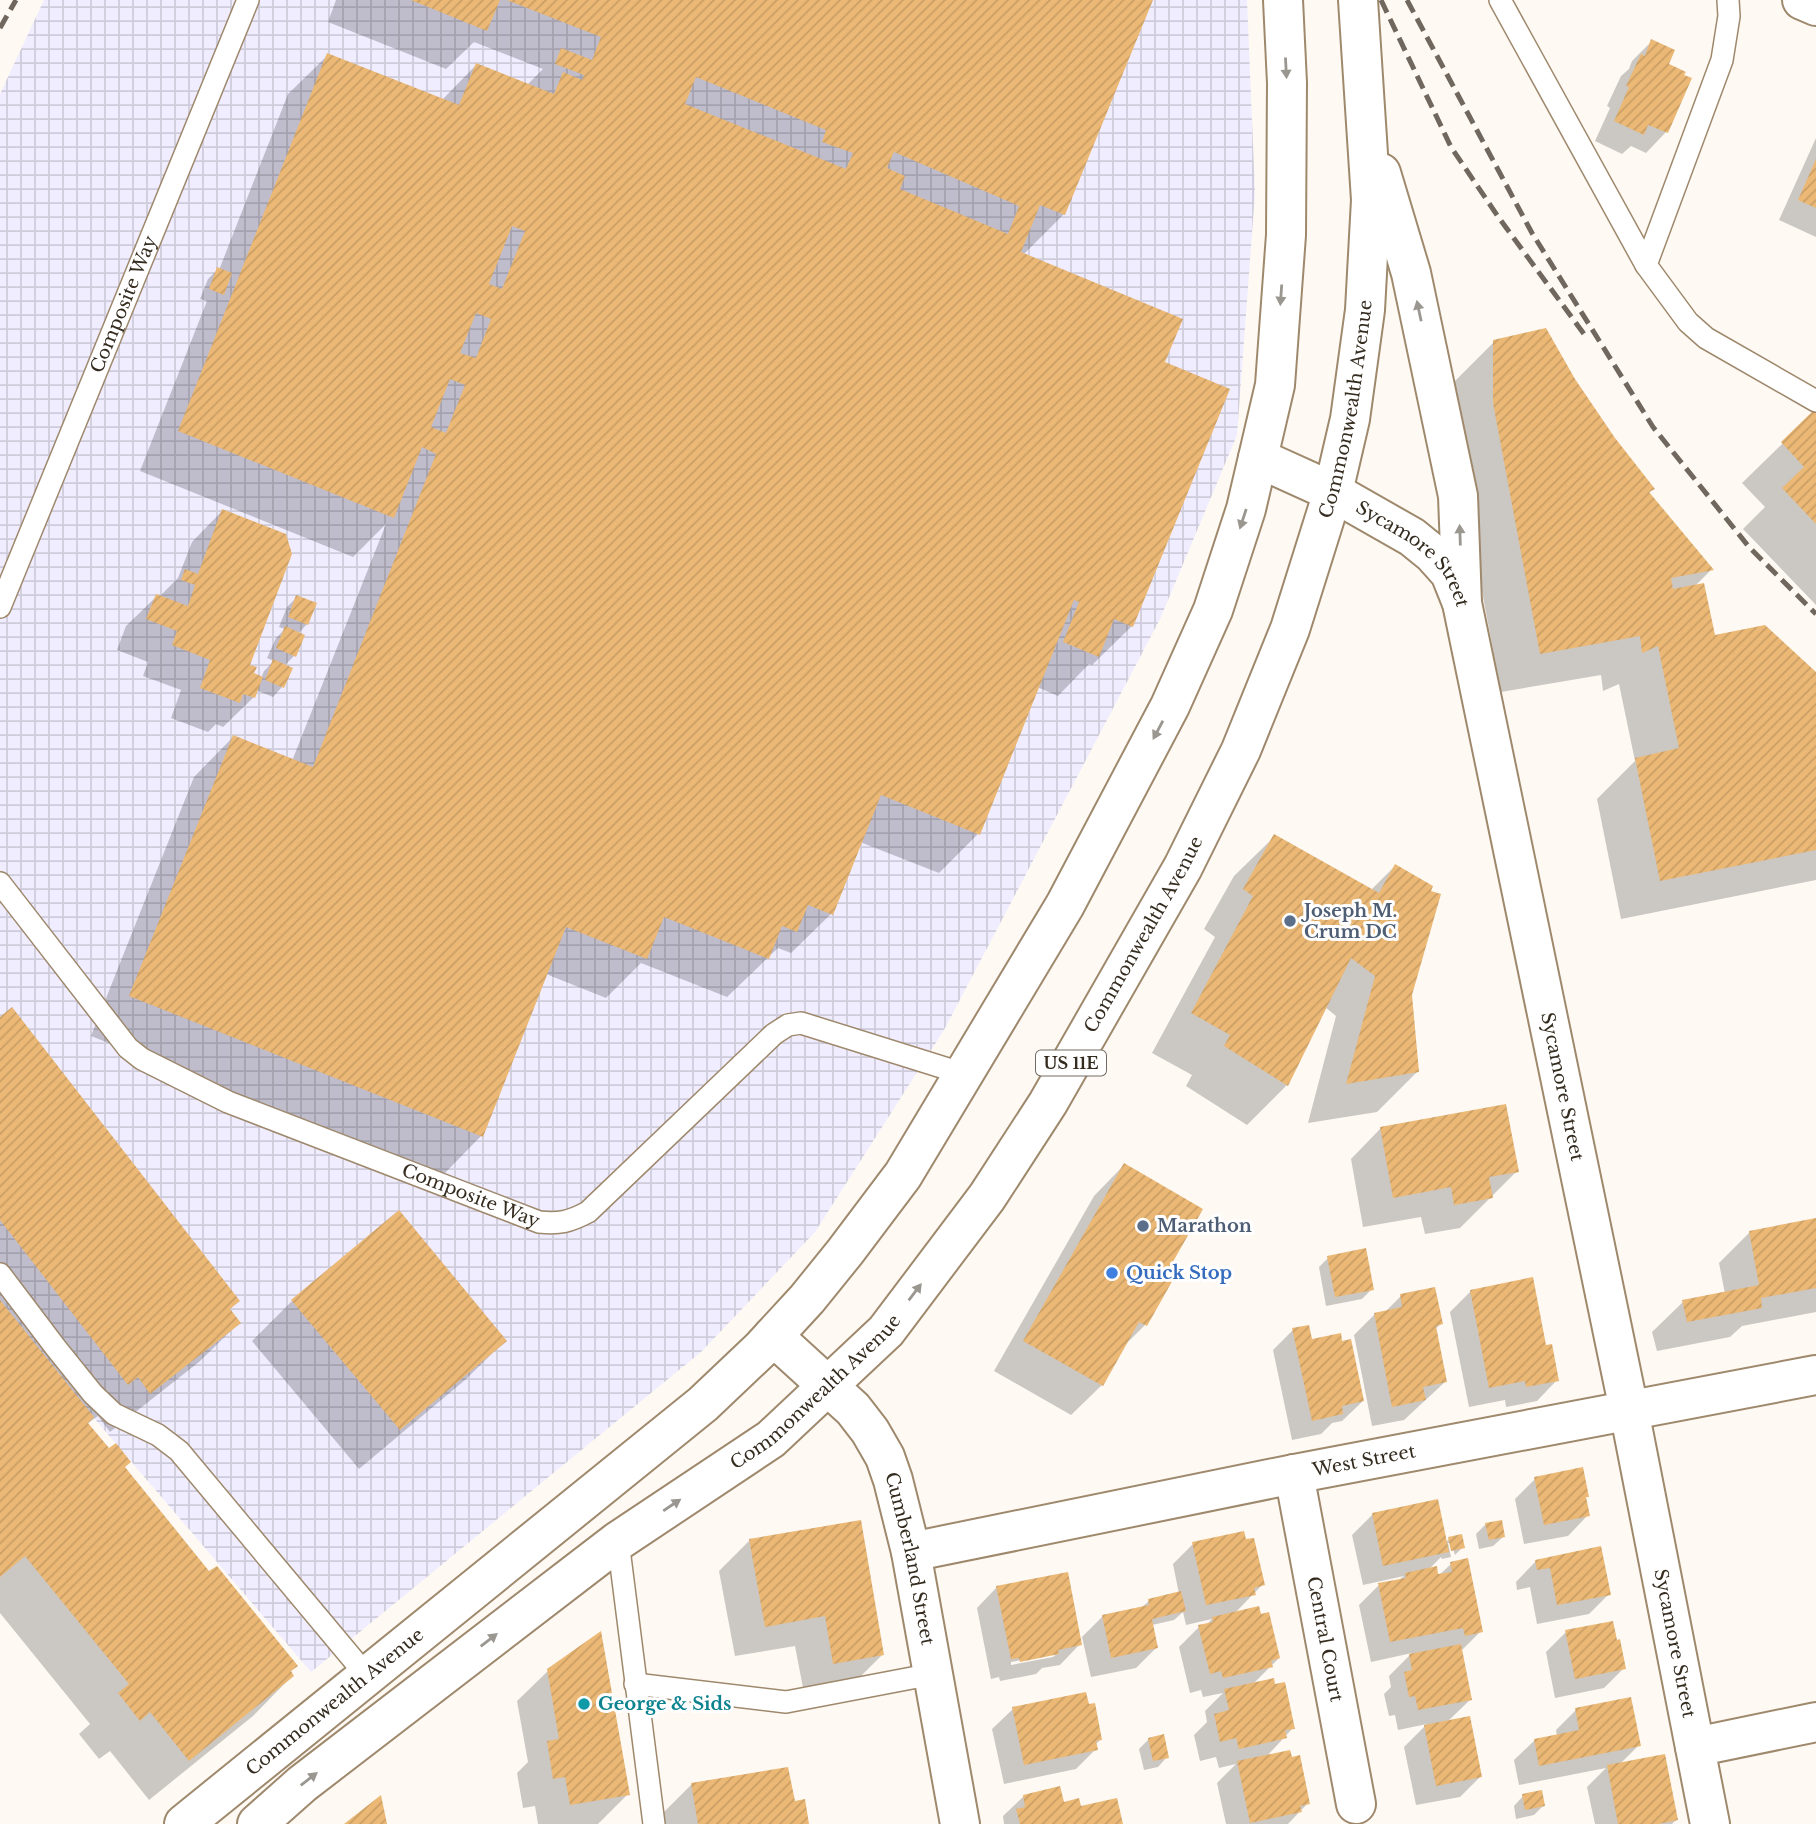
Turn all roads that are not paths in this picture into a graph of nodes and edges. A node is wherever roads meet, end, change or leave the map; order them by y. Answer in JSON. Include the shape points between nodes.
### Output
{"nodes":[{"id":1,"x":248,"y":0,"type":"edge"},
{"id":2,"x":1283,"y":0,"type":"edge"},
{"id":3,"x":1358,"y":0,"type":"edge"},
{"id":4,"x":1500,"y":0,"type":"edge"},
{"id":5,"x":1728,"y":0,"type":"edge"},
{"id":6,"x":1802,"y":0,"type":"edge"},
{"id":7,"x":1816,"y":6,"type":"edge"},
{"id":8,"x":1367,"y":124,"type":"junction"},
{"id":9,"x":1646,"y":265,"type":"junction"},
{"id":10,"x":1816,"y":401,"type":"edge"},
{"id":11,"x":1258,"y":458,"type":"junction"},
{"id":12,"x":1332,"y":492,"type":"junction"},
{"id":13,"x":1462,"y":603,"type":"junction"},
{"id":14,"x":0,"y":607,"type":"edge"},
{"id":15,"x":0,"y":883,"type":"edge"},
{"id":16,"x":964,"y":1074,"type":"junction"},
{"id":17,"x":0,"y":1274,"type":"edge"},
{"id":18,"x":773,"y":1336,"type":"junction"},
{"id":19,"x":1816,"y":1375,"type":"edge"},
{"id":20,"x":829,"y":1386,"type":"junction"},
{"id":21,"x":1629,"y":1410,"type":"junction"},
{"id":22,"x":1294,"y":1474,"type":"junction"},
{"id":23,"x":618,"y":1541,"type":"junction"},
{"id":24,"x":911,"y":1552,"type":"junction"},
{"id":25,"x":933,"y":1674,"type":"junction"},
{"id":26,"x":367,"y":1676,"type":"junction"},
{"id":27,"x":635,"y":1684,"type":"junction"},
{"id":28,"x":1816,"y":1722,"type":"edge"},
{"id":29,"x":1695,"y":1746,"type":"junction"},
{"id":30,"x":1356,"y":1804,"type":"dead end"},
{"id":31,"x":184,"y":1824,"type":"edge"},
{"id":32,"x":257,"y":1824,"type":"edge"},
{"id":33,"x":653,"y":1824,"type":"edge"},
{"id":34,"x":960,"y":1824,"type":"edge"},
{"id":35,"x":1710,"y":1824,"type":"edge"}],
"edges":[{"from":1,"to":14,"type":"lane","name":"Composite Way"},
{"from":2,"to":11,"type":"main road","name":"Commonwealth Avenue","one_way":true,"via":[[1286,235],[1275,385]]},
{"from":3,"to":8,"type":"main road","name":"Commonwealth Avenue","number":"US 11E"},
{"from":4,"to":9,"type":"lane"},
{"from":5,"to":9,"type":"lane","via":[[1722,60]]},
{"from":6,"to":7,"type":"main road"},
{"from":8,"to":12,"type":"main road","name":"Commonwealth Avenue","number":"US 11E","via":[[1371,200],[1365,310],[1350,419]]},
{"from":13,"to":8,"type":"main road","one_way":true,"via":[[1458,496],[1411,273]]},
{"from":9,"to":10,"type":"lane","via":[[1688,322],[1706,338]]},
{"from":11,"to":12,"type":"main road","name":"Sycamore Street"},
{"from":11,"to":16,"type":"main road","name":"Commonwealth Avenue","one_way":true,"via":[[1213,610],[1170,706],[1066,905]]},
{"from":12,"to":13,"type":"main road","name":"Sycamore Street","via":[[1412,537],[1433,554],[1450,573]]},
{"from":20,"to":12,"type":"main road","name":"Commonwealth Avenue","number":"US 11E","one_way":true,"via":[[886,1331],[987,1197],[1048,1103],[1183,867],[1241,750],[1290,629]]},
{"from":13,"to":21,"type":"main road","name":"Sycamore Street"},
{"from":15,"to":16,"type":"lane","name":"Composite Way","via":[[128,1048],[142,1059],[228,1102],[539,1222],[573,1220],[588,1212],[788,1025],[801,1023]]},
{"from":16,"to":18,"type":"main road","name":"Commonwealth Avenue","via":[[903,1175]]},
{"from":17,"to":26,"type":"lane","via":[[93,1394],[114,1414],[179,1451]]},
{"from":18,"to":20,"type":"main road","name":"Cumberland Street"},
{"from":18,"to":26,"type":"main road","name":"Commonwealth Avenue","via":[[703,1404]]},
{"from":19,"to":21,"type":"main road","name":"West Street"},
{"from":23,"to":20,"type":"main road","name":"Commonwealth Avenue","number":"US 11E","one_way":true,"via":[[771,1439]]},
{"from":20,"to":24,"type":"main road","name":"Cumberland Street","via":[[862,1420],[885,1457]]},
{"from":21,"to":22,"type":"main road","name":"West Street"},
{"from":21,"to":29,"type":"main road","name":"Sycamore Street"},
{"from":22,"to":24,"type":"main road","name":"West Street"},
{"from":22,"to":30,"type":"main road","name":"Central Court"},
{"from":23,"to":27,"type":"lane"},
{"from":32,"to":23,"type":"main road","name":"Commonwealth Avenue","number":"US 11E","one_way":true,"via":[[302,1784]]},
{"from":24,"to":25,"type":"main road","name":"Cumberland Street"},
{"from":25,"to":27,"type":"lane","via":[[786,1702]]},
{"from":25,"to":34,"type":"main road","name":"Cumberland Street"},
{"from":26,"to":31,"type":"main road","name":"Commonwealth Avenue"},
{"from":27,"to":33,"type":"lane"},
{"from":28,"to":29,"type":"main road"},
{"from":29,"to":35,"type":"main road","name":"Sycamore Street"}]}
